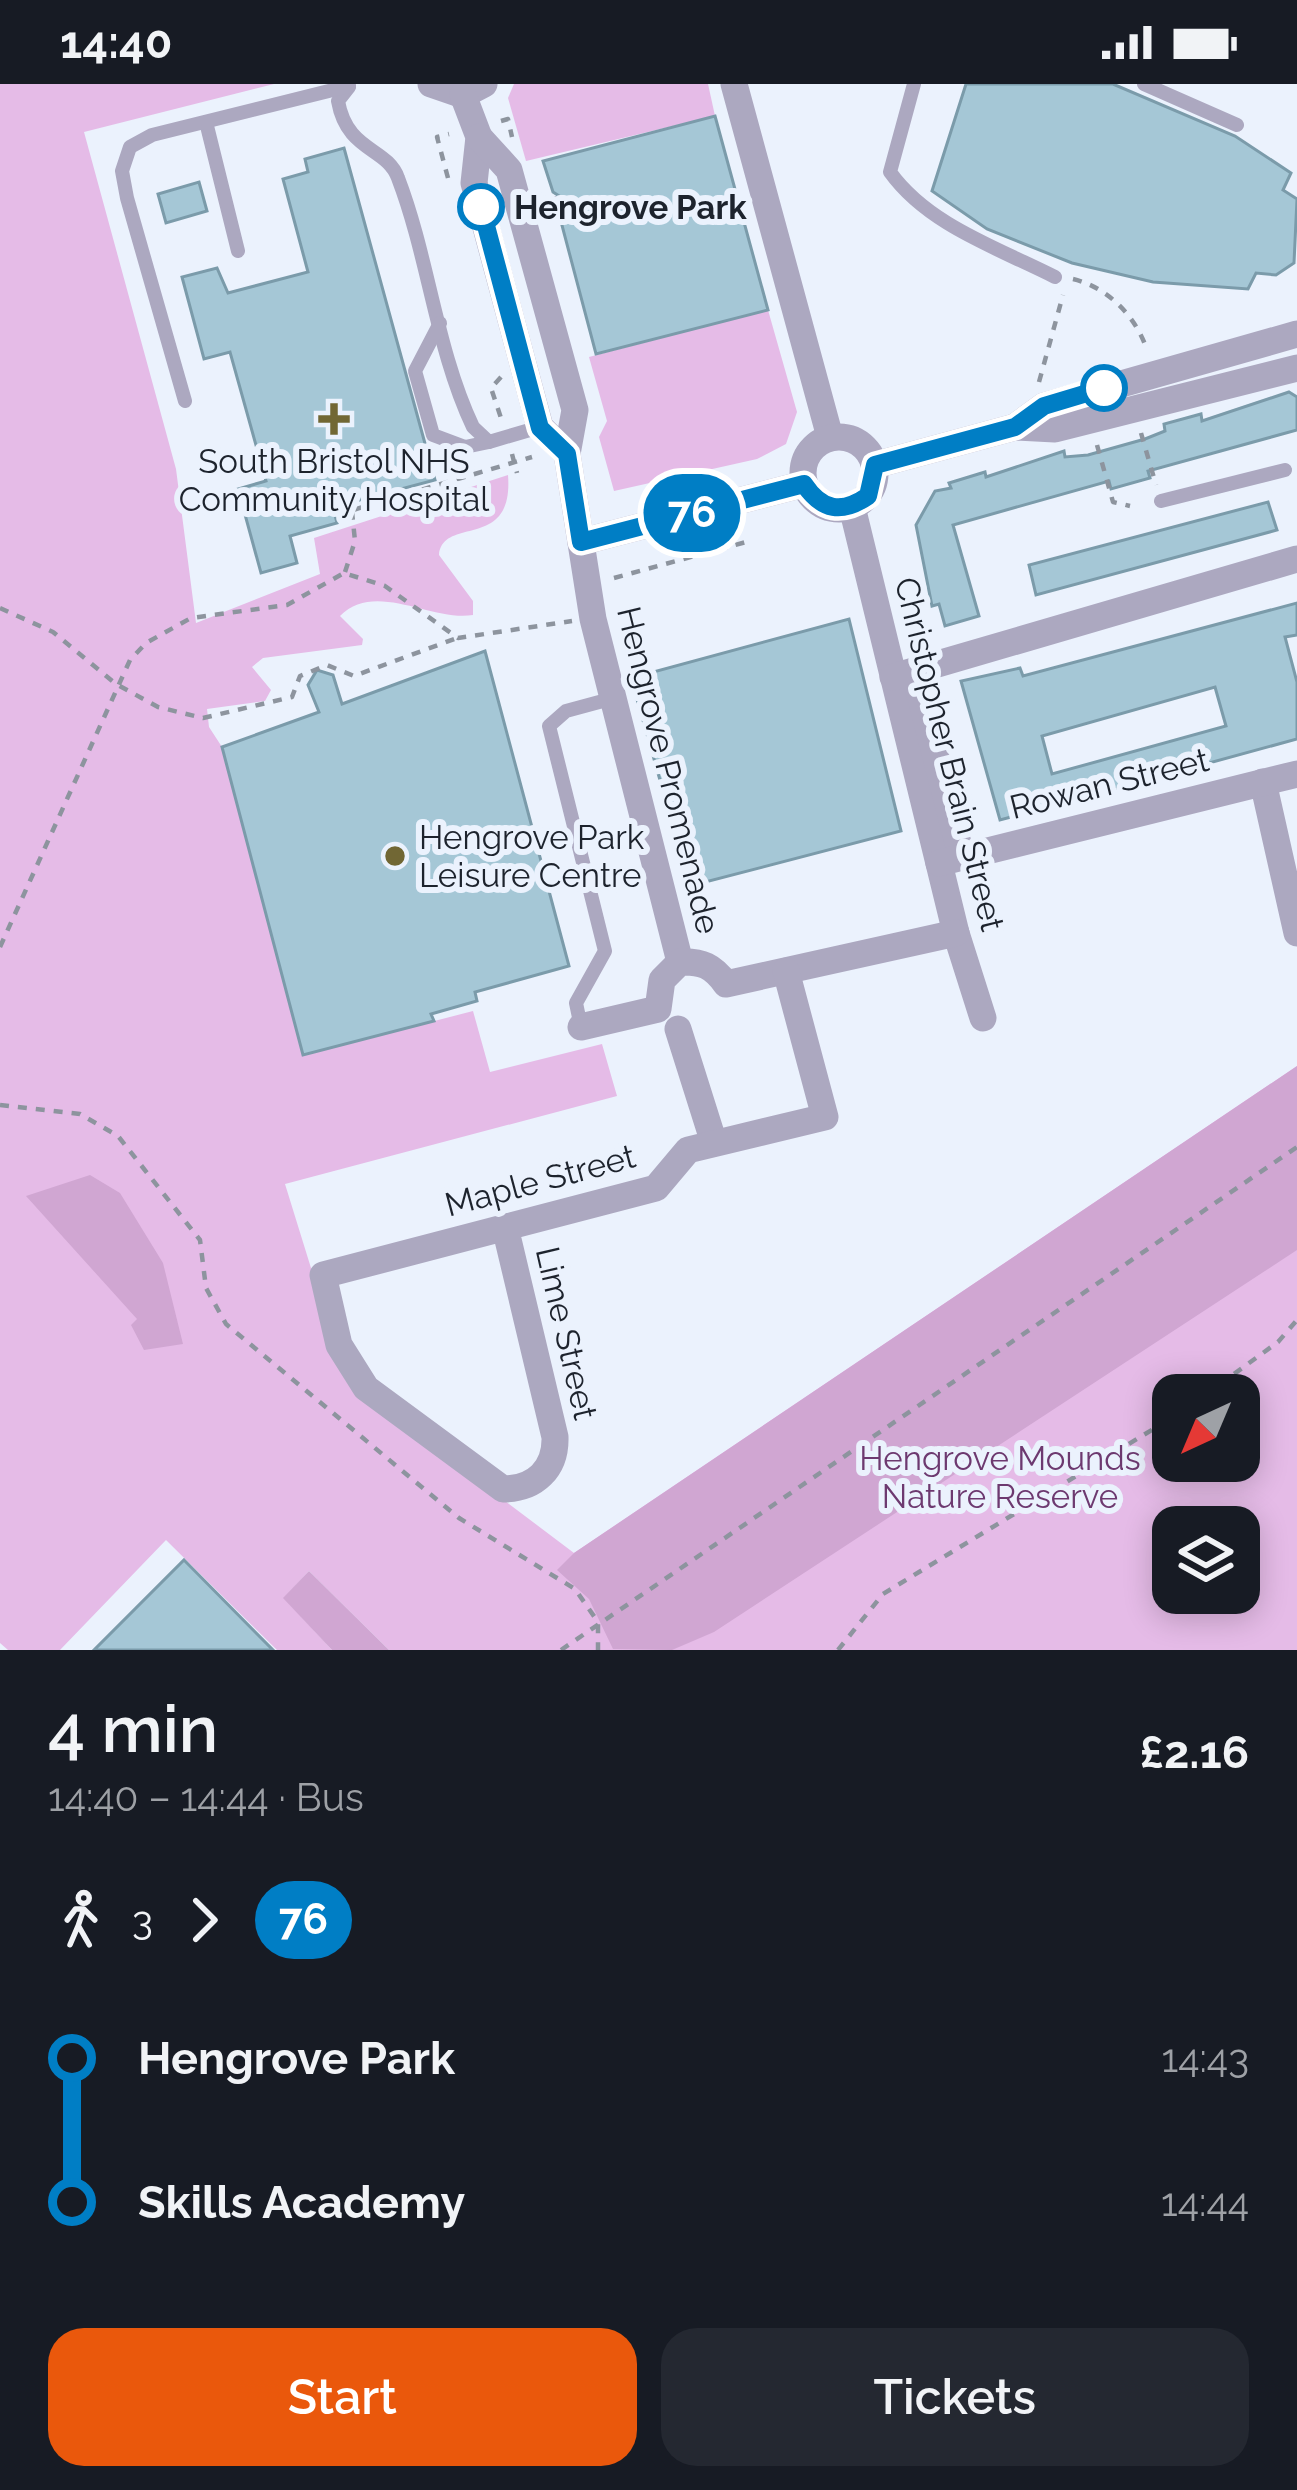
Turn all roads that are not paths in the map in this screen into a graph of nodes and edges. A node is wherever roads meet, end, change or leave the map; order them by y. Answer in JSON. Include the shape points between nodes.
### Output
{"nodes":[{"id":1,"x":431,"y":84,"type":"edge"},
{"id":2,"x":734,"y":84,"type":"edge"},
{"id":3,"x":914,"y":84,"type":"edge"},
{"id":4,"x":1144,"y":84,"type":"edge"},
{"id":5,"x":354,"y":85,"type":"edge"},
{"id":6,"x":474,"y":89,"type":"edge"},
{"id":7,"x":206,"y":122,"type":"junction"},
{"id":8,"x":1237,"y":125,"type":"dead end"},
{"id":9,"x":479,"y":137,"type":"junction"},
{"id":10,"x":556,"y":203,"type":"dead end"},
{"id":11,"x":522,"y":213,"type":"junction"},
{"id":12,"x":238,"y":251,"type":"dead end"},
{"id":13,"x":1061,"y":277,"type":"road end"},
{"id":14,"x":440,"y":323,"type":"junction"},
{"id":15,"x":1297,"y":334,"type":"edge"},
{"id":16,"x":1297,"y":368,"type":"edge"},
{"id":17,"x":184,"y":401,"type":"dead end"},
{"id":18,"x":1015,"y":427,"type":"junction"},
{"id":19,"x":540,"y":428,"type":"junction"},
{"id":20,"x":830,"y":437,"type":"junction"},
{"id":21,"x":489,"y":442,"type":"junction"},
{"id":22,"x":567,"y":454,"type":"junction"},
{"id":23,"x":875,"y":465,"type":"junction"},
{"id":24,"x":1285,"y":470,"type":"dead end"},
{"id":25,"x":804,"y":484,"type":"junction"},
{"id":26,"x":1161,"y":501,"type":"road end"},
{"id":27,"x":852,"y":507,"type":"junction"},
{"id":28,"x":581,"y":542,"type":"junction"},
{"id":29,"x":1297,"y":560,"type":"edge"},
{"id":30,"x":903,"y":674,"type":"junction"},
{"id":31,"x":614,"y":698,"type":"junction"},
{"id":32,"x":1297,"y":774,"type":"edge"},
{"id":33,"x":1263,"y":782,"type":"junction"},
{"id":34,"x":949,"y":855,"type":"junction"},
{"id":35,"x":1297,"y":932,"type":"edge"},
{"id":36,"x":956,"y":933,"type":"junction"},
{"id":37,"x":680,"y":962,"type":"junction"},
{"id":38,"x":786,"y":971,"type":"junction"},
{"id":39,"x":983,"y":1018,"type":"dead end"},
{"id":40,"x":581,"y":1027,"type":"joint"},
{"id":41,"x":678,"y":1029,"type":"dead end"},
{"id":42,"x":714,"y":1143,"type":"junction"},
{"id":43,"x":505,"y":1227,"type":"junction"},
{"id":44,"x":322,"y":1275,"type":"joint"}],
"edges":[{"from":1,"to":6,"type":"street"},
{"from":2,"to":20,"type":"street"},
{"from":3,"to":13,"type":"lane","via":[[890,172],[904,192],[937,218]]},
{"from":4,"to":8,"type":"lane"},
{"from":5,"to":7,"type":"lane"},
{"from":5,"to":14,"type":"lane","via":[[338,101],[341,118],[357,143],[397,171]]},
{"from":6,"to":9,"type":"street","name":"Hengrove Promenade"},
{"from":7,"to":12,"type":"lane"},
{"from":7,"to":17,"type":"lane","via":[[130,147],[122,171]]},
{"from":9,"to":11,"type":"street","name":"Hengrove Promenade","via":[[509,170]]},
{"from":9,"to":19,"type":"street","name":"Hengrove Promenade","via":[[474,183]]},
{"from":10,"to":11,"type":"lane"},
{"from":11,"to":22,"type":"street","name":"Hengrove Promenade","via":[[575,410]]},
{"from":14,"to":21,"type":"lane","via":[[461,403]]},
{"from":14,"to":21,"type":"lane","via":[[415,371],[434,435],[465,447]]},
{"from":15,"to":18,"type":"street","via":[[1044,406]]},
{"from":16,"to":18,"type":"street","via":[[1055,429]]},
{"from":18,"to":23,"type":"street"},
{"from":19,"to":21,"type":"lane"},
{"from":19,"to":22,"type":"street"},
{"from":20,"to":23,"type":"street","via":[[865,447]]},
{"from":20,"to":25,"type":"street","via":[[804,463]]},
{"from":22,"to":28,"type":"street","name":"Hengrove Promenade"},
{"from":23,"to":27,"type":"street","via":[[868,496]]},
{"from":24,"to":26,"type":"lane"},
{"from":25,"to":27,"type":"street","via":[[815,501]]},
{"from":25,"to":28,"type":"street"},
{"from":27,"to":30,"type":"street","name":"Christopher Brain Street"},
{"from":28,"to":31,"type":"street","name":"Hengrove Promenade"},
{"from":29,"to":30,"type":"street"},
{"from":30,"to":34,"type":"street","name":"Christopher Brain Street"},
{"from":31,"to":37,"type":"street","name":"Hengrove Promenade"},
{"from":31,"to":40,"type":"lane","via":[[566,711],[549,726],[605,951],[576,1004]]},
{"from":32,"to":33,"type":"street","name":"Rowan Street"},
{"from":33,"to":34,"type":"street","name":"Rowan Street"},
{"from":33,"to":35,"type":"street"},
{"from":34,"to":36,"type":"street","name":"Christopher Brain Street"},
{"from":36,"to":38,"type":"street"},
{"from":36,"to":39,"type":"street","name":"Christopher Brain Street"},
{"from":37,"to":38,"type":"street","via":[[715,969],[726,984]]},
{"from":37,"to":40,"type":"street","via":[[662,980],[658,1010]]},
{"from":38,"to":42,"type":"street","name":"Maple Street","via":[[824,1118]]},
{"from":41,"to":42,"type":"street"},
{"from":42,"to":43,"type":"street","name":"Maple Street","via":[[688,1150],[656,1188]]},
{"from":43,"to":44,"type":"street","name":"Maple Street"},
{"from":43,"to":44,"type":"street","name":"Lime Street","via":[[555,1437],[556,1456],[530,1485],[503,1489],[366,1388],[339,1345]]}]}
